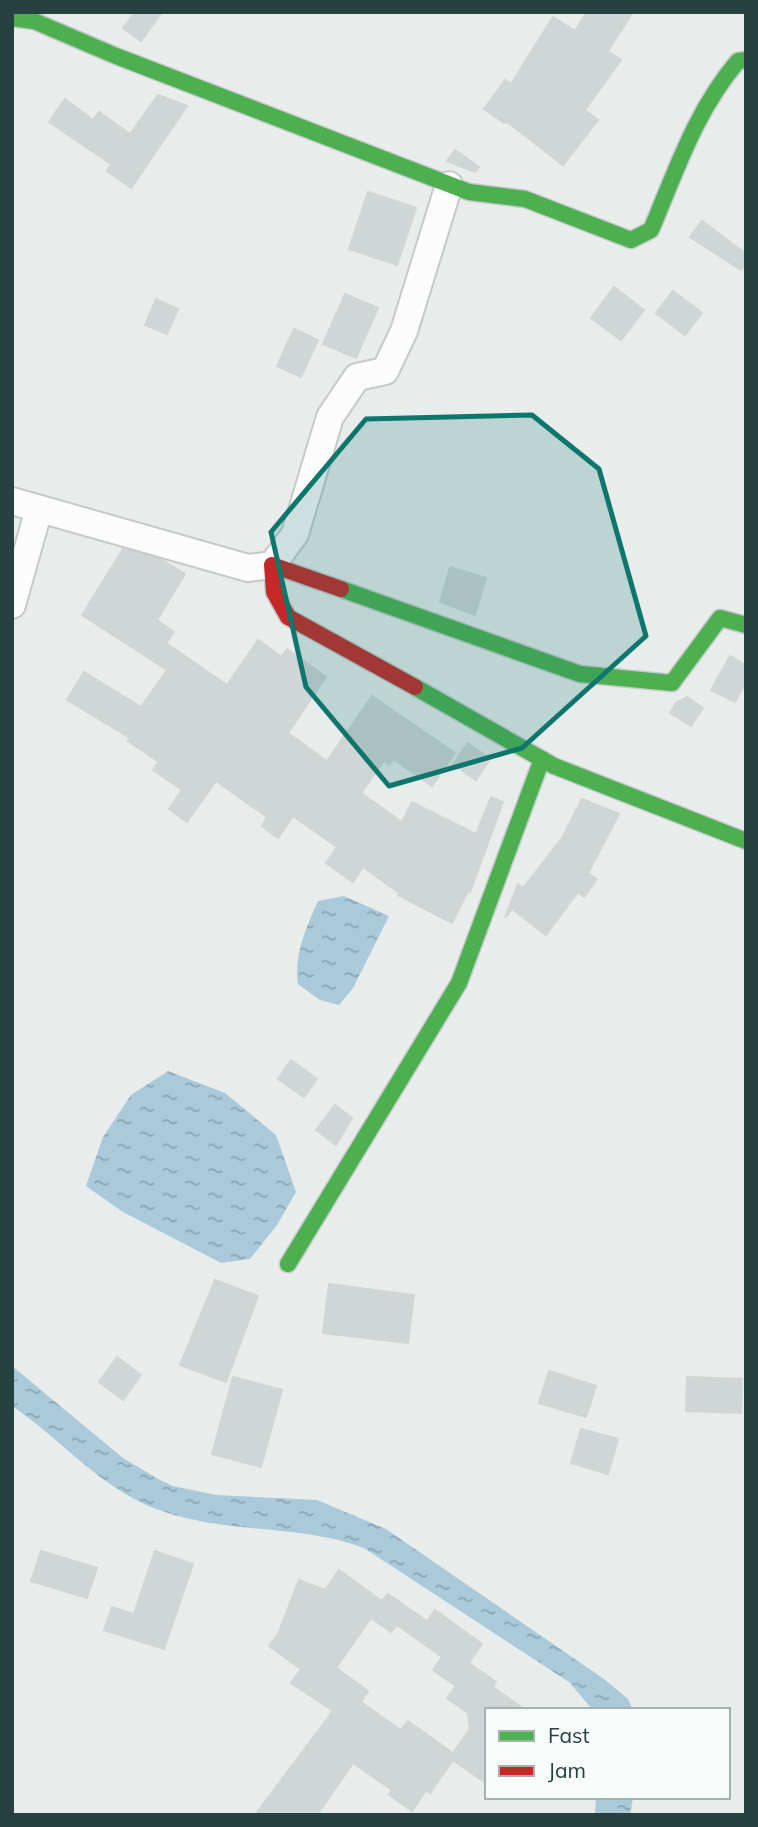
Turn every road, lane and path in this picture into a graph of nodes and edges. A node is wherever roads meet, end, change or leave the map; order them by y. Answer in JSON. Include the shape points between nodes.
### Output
{"nodes":[{"id":1,"x":12,"y":18,"type":"edge"},
{"id":2,"x":746,"y":60,"type":"edge"},
{"id":3,"x":449,"y":185,"type":"junction"},
{"id":4,"x":12,"y":501,"type":"edge"},
{"id":5,"x":39,"y":509,"type":"junction"},
{"id":6,"x":272,"y":565,"type":"junction"},
{"id":7,"x":12,"y":605,"type":"edge"},
{"id":8,"x":746,"y":625,"type":"edge"},
{"id":9,"x":542,"y":759,"type":"junction"},
{"id":10,"x":746,"y":841,"type":"edge"},
{"id":11,"x":288,"y":1264,"type":"dead end"}],
"edges":[{"from":1,"to":3,"type":"street","via":[[34,21]]},
{"from":2,"to":3,"type":"street","via":[[738,61],[719,83],[698,119],[651,230],[631,240],[525,200]]},
{"from":3,"to":6,"type":"street","via":[[399,341],[385,371],[357,377],[330,417],[295,534]]},
{"from":4,"to":5,"type":"street"},
{"from":5,"to":6,"type":"street","via":[[248,568]]},
{"from":5,"to":7,"type":"street"},
{"from":6,"to":8,"type":"street","via":[[580,674],[621,680],[672,683],[720,618]]},
{"from":6,"to":9,"type":"street","via":[[270,583],[275,600],[288,617]]},
{"from":9,"to":10,"type":"street"},
{"from":9,"to":11,"type":"street","via":[[459,983]]}]}
